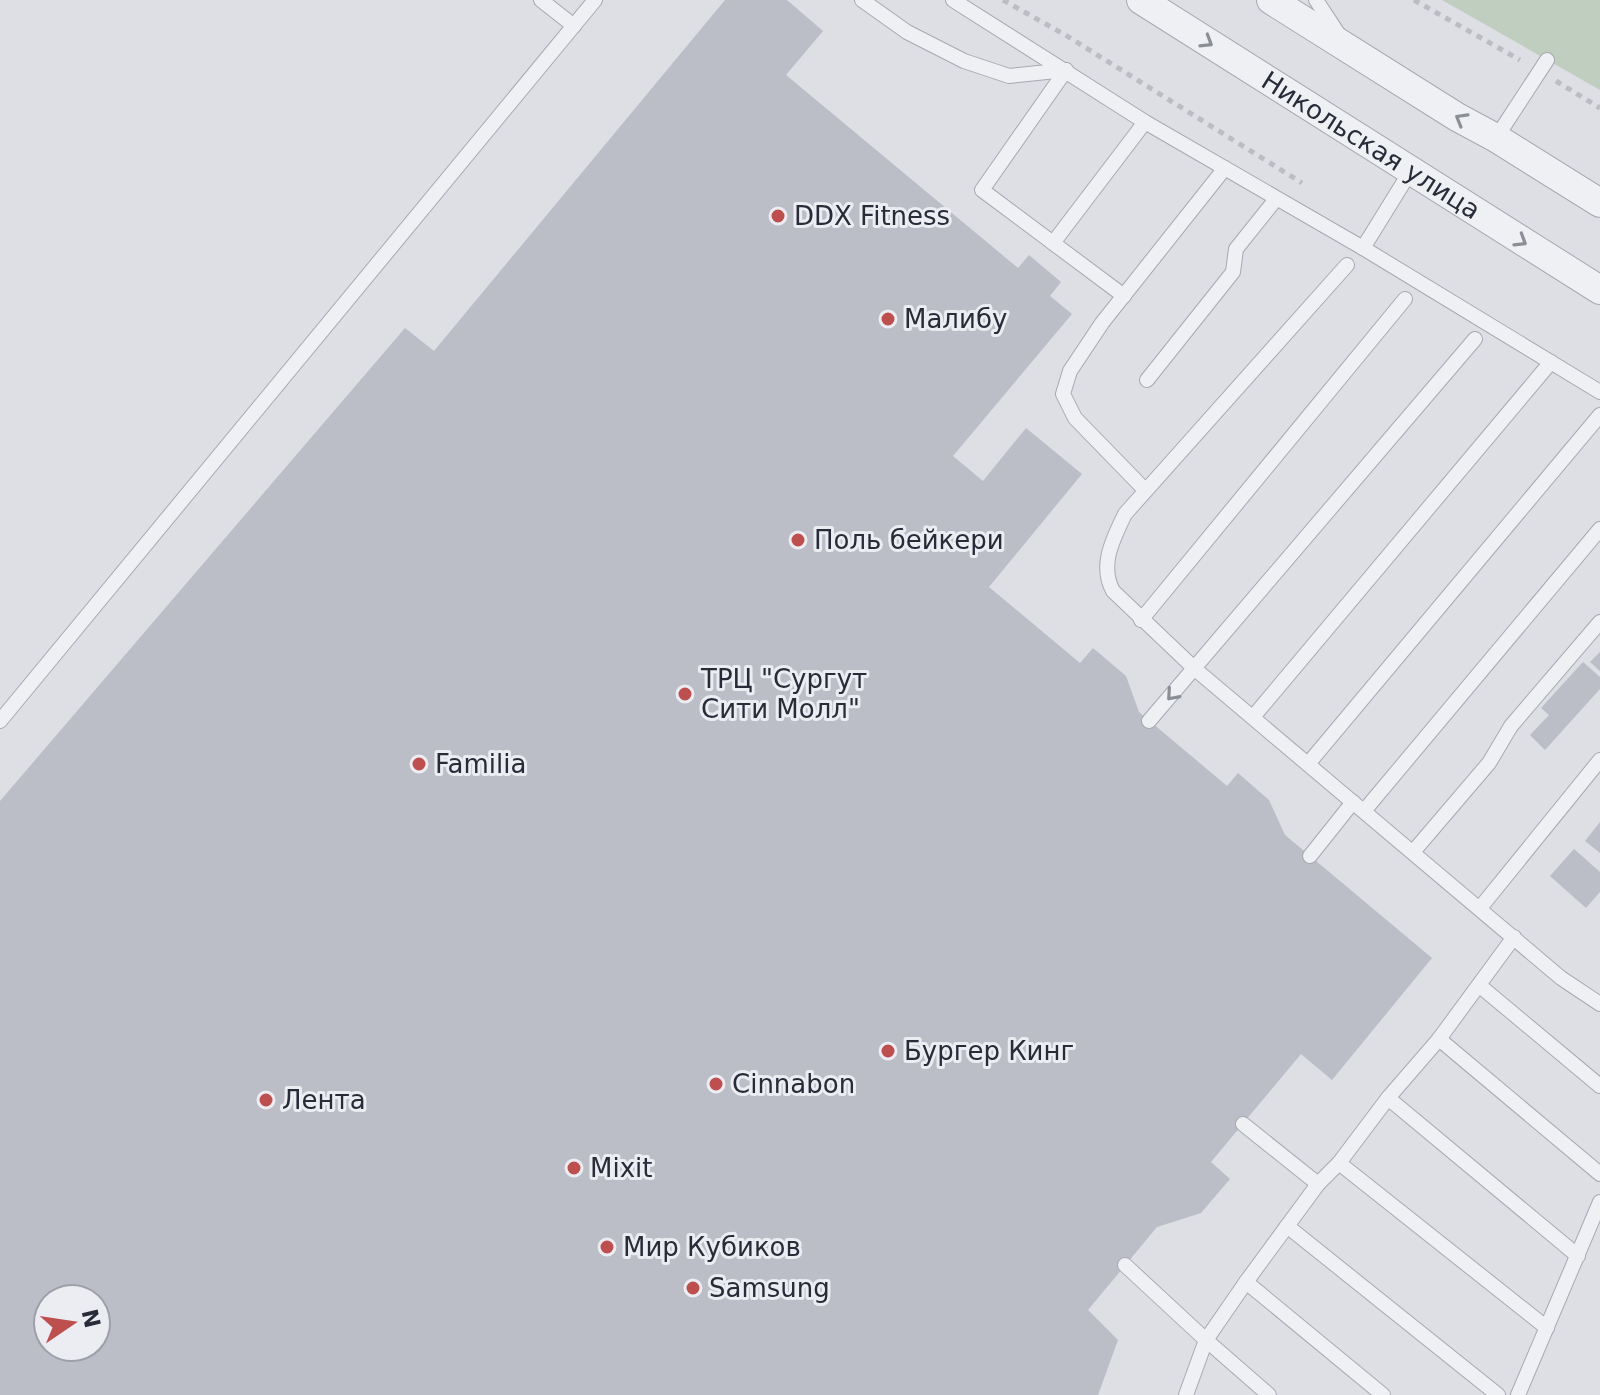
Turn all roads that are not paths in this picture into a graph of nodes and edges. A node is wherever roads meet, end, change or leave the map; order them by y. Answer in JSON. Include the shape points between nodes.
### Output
{"nodes":[{"id":1,"x":541,"y":0,"type":"edge"},
{"id":2,"x":595,"y":0,"type":"edge"},
{"id":3,"x":862,"y":0,"type":"edge"},
{"id":4,"x":953,"y":0,"type":"edge"},
{"id":5,"x":1141,"y":0,"type":"edge"},
{"id":6,"x":1271,"y":0,"type":"edge"},
{"id":7,"x":1316,"y":0,"type":"edge"},
{"id":8,"x":574,"y":26,"type":"junction"},
{"id":9,"x":1345,"y":46,"type":"junction"},
{"id":10,"x":1544,"y":66,"type":"road end"},
{"id":11,"x":1066,"y":70,"type":"junction"},
{"id":12,"x":1145,"y":122,"type":"junction"},
{"id":13,"x":1496,"y":138,"type":"junction"},
{"id":14,"x":1225,"y":168,"type":"junction"},
{"id":15,"x":1410,"y":172,"type":"junction"},
{"id":16,"x":1276,"y":199,"type":"junction"},
{"id":17,"x":1600,"y":203,"type":"edge"},
{"id":18,"x":1053,"y":243,"type":"junction"},
{"id":19,"x":1363,"y":248,"type":"junction"},
{"id":20,"x":1347,"y":265,"type":"dead end"},
{"id":21,"x":1600,"y":290,"type":"edge"},
{"id":22,"x":1124,"y":296,"type":"junction"},
{"id":23,"x":1405,"y":299,"type":"dead end"},
{"id":24,"x":1475,"y":339,"type":"dead end"},
{"id":25,"x":1551,"y":362,"type":"junction"},
{"id":26,"x":1147,"y":380,"type":"dead end"},
{"id":27,"x":1600,"y":392,"type":"edge"},
{"id":28,"x":1600,"y":415,"type":"edge"},
{"id":29,"x":1145,"y":490,"type":"junction"},
{"id":30,"x":1600,"y":529,"type":"edge"},
{"id":31,"x":1141,"y":620,"type":"junction"},
{"id":32,"x":1600,"y":622,"type":"edge"},
{"id":33,"x":1195,"y":669,"type":"junction"},
{"id":34,"x":1253,"y":717,"type":"junction"},
{"id":35,"x":0,"y":721,"type":"edge"},
{"id":36,"x":1149,"y":721,"type":"dead end"},
{"id":37,"x":1600,"y":760,"type":"edge"},
{"id":38,"x":1308,"y":764,"type":"junction"},
{"id":39,"x":1359,"y":806,"type":"junction"},
{"id":40,"x":1413,"y":852,"type":"junction"},
{"id":41,"x":1310,"y":856,"type":"dead end"},
{"id":42,"x":1480,"y":908,"type":"junction"},
{"id":43,"x":1514,"y":937,"type":"junction"},
{"id":44,"x":1480,"y":986,"type":"junction"},
{"id":45,"x":1600,"y":1004,"type":"edge"},
{"id":46,"x":1439,"y":1039,"type":"junction"},
{"id":47,"x":1600,"y":1086,"type":"edge"},
{"id":48,"x":1388,"y":1098,"type":"junction"},
{"id":49,"x":1243,"y":1124,"type":"dead end"},
{"id":50,"x":1339,"y":1163,"type":"junction"},
{"id":51,"x":1600,"y":1174,"type":"edge"},
{"id":52,"x":1318,"y":1184,"type":"junction"},
{"id":53,"x":1600,"y":1202,"type":"edge"},
{"id":54,"x":1287,"y":1226,"type":"junction"},
{"id":55,"x":1578,"y":1256,"type":"junction"},
{"id":56,"x":1125,"y":1265,"type":"dead end"},
{"id":57,"x":1246,"y":1282,"type":"junction"},
{"id":58,"x":1547,"y":1328,"type":"junction"},
{"id":59,"x":1206,"y":1340,"type":"junction"},
{"id":60,"x":1186,"y":1395,"type":"edge"},
{"id":61,"x":1269,"y":1395,"type":"edge"},
{"id":62,"x":1383,"y":1395,"type":"edge"},
{"id":63,"x":1498,"y":1395,"type":"edge"},
{"id":64,"x":1518,"y":1395,"type":"edge"}],
"edges":[{"from":1,"to":8,"type":"lane"},
{"from":2,"to":8,"type":"lane"},
{"from":3,"to":11,"type":"lane","via":[[907,32],[964,61],[1009,76]]},
{"from":4,"to":11,"type":"lane"},
{"from":5,"to":15,"type":"street","name":"Никольская улица","one_way":true},
{"from":6,"to":9,"type":"street"},
{"from":7,"to":9,"type":"lane"},
{"from":8,"to":35,"type":"lane"},
{"from":13,"to":9,"type":"street","one_way":true},
{"from":10,"to":13,"type":"lane"},
{"from":11,"to":12,"type":"lane"},
{"from":11,"to":18,"type":"lane","via":[[982,190]]},
{"from":12,"to":14,"type":"lane"},
{"from":12,"to":18,"type":"lane"},
{"from":13,"to":17,"type":"street"},
{"from":14,"to":16,"type":"lane"},
{"from":14,"to":22,"type":"lane"},
{"from":15,"to":19,"type":"lane"},
{"from":15,"to":21,"type":"street","name":"Никольская улица","one_way":true},
{"from":16,"to":19,"type":"lane"},
{"from":16,"to":26,"type":"lane","via":[[1236,249],[1233,272]]},
{"from":18,"to":22,"type":"lane"},
{"from":19,"to":25,"type":"lane"},
{"from":20,"to":29,"type":"lane"},
{"from":22,"to":29,"type":"lane","via":[[1070,371],[1063,394],[1075,418]]},
{"from":23,"to":31,"type":"lane"},
{"from":24,"to":33,"type":"lane"},
{"from":25,"to":27,"type":"lane"},
{"from":25,"to":34,"type":"lane"},
{"from":28,"to":38,"type":"lane"},
{"from":29,"to":31,"type":"lane","via":[[1125,514],[1108,551],[1107,580]]},
{"from":30,"to":39,"type":"lane"},
{"from":31,"to":33,"type":"lane"},
{"from":32,"to":40,"type":"lane"},
{"from":33,"to":34,"type":"lane"},
{"from":33,"to":36,"type":"lane","one_way":true},
{"from":34,"to":38,"type":"lane"},
{"from":37,"to":42,"type":"lane"},
{"from":38,"to":39,"type":"lane"},
{"from":39,"to":40,"type":"lane"},
{"from":39,"to":41,"type":"lane"},
{"from":40,"to":42,"type":"lane"},
{"from":42,"to":43,"type":"lane"},
{"from":43,"to":44,"type":"lane"},
{"from":43,"to":45,"type":"lane"},
{"from":44,"to":46,"type":"lane"},
{"from":44,"to":47,"type":"lane"},
{"from":46,"to":48,"type":"lane"},
{"from":46,"to":51,"type":"lane"},
{"from":48,"to":50,"type":"lane"},
{"from":48,"to":55,"type":"lane"},
{"from":49,"to":52,"type":"lane"},
{"from":50,"to":52,"type":"lane"},
{"from":50,"to":58,"type":"lane"},
{"from":52,"to":54,"type":"lane"},
{"from":53,"to":55,"type":"lane"},
{"from":54,"to":57,"type":"lane"},
{"from":54,"to":63,"type":"lane"},
{"from":55,"to":58,"type":"lane"},
{"from":56,"to":59,"type":"lane"},
{"from":57,"to":59,"type":"lane"},
{"from":57,"to":62,"type":"lane"},
{"from":58,"to":64,"type":"lane"},
{"from":59,"to":60,"type":"lane"},
{"from":59,"to":61,"type":"lane"}]}
